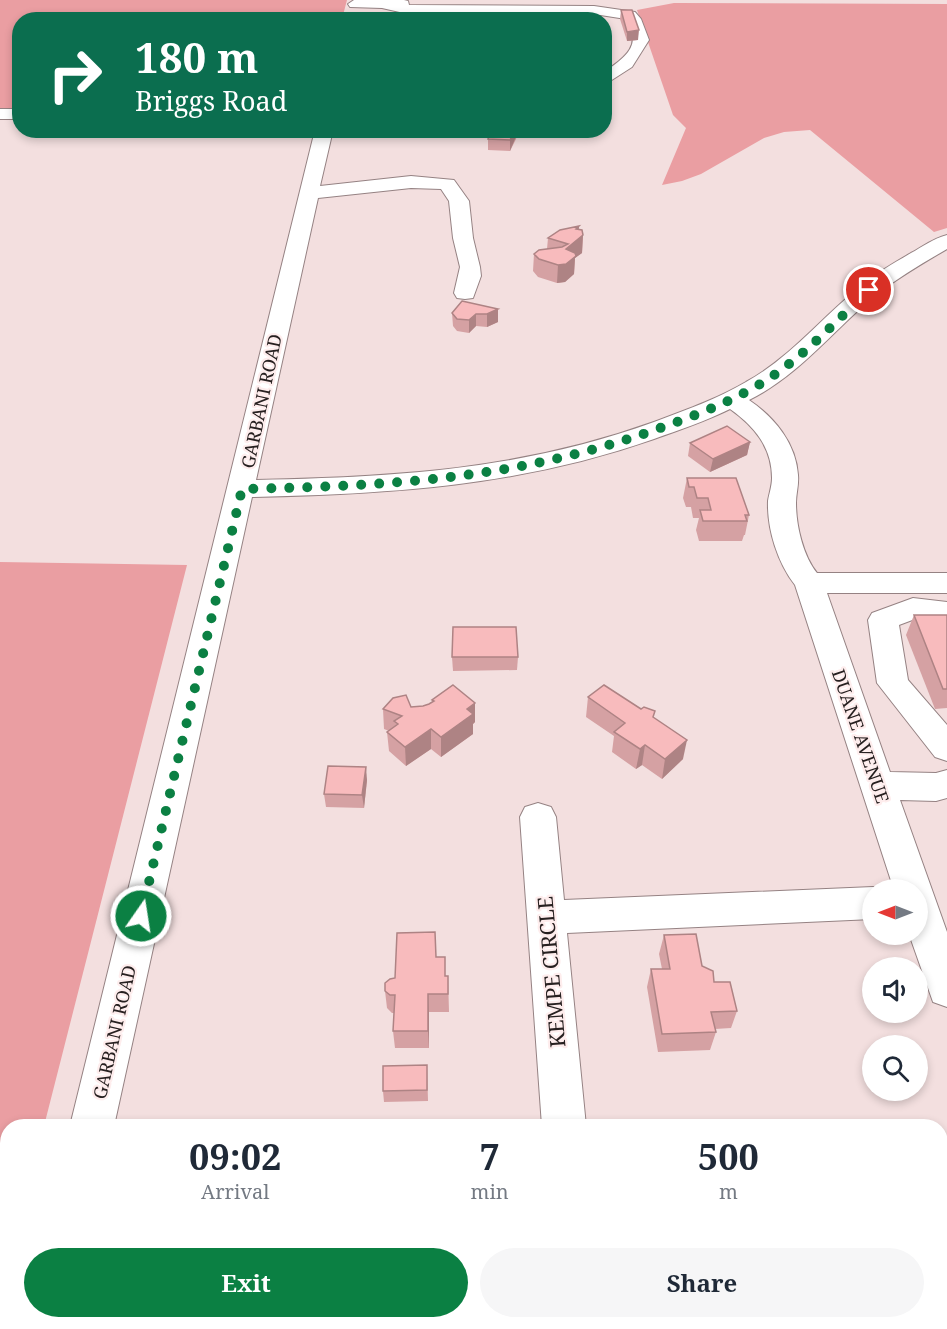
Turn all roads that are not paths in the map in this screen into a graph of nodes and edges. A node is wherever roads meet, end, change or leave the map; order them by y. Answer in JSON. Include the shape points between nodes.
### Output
{"nodes":[{"id":1,"x":356,"y":2,"type":"edge"},
{"id":2,"x":632,"y":3,"type":"dead end"},
{"id":3,"x":382,"y":4,"type":"junction"},
{"id":4,"x":418,"y":9,"type":"junction"},
{"id":5,"x":428,"y":12,"type":"edge"},
{"id":6,"x":469,"y":12,"type":"edge"},
{"id":7,"x":552,"y":12,"type":"edge"},
{"id":8,"x":612,"y":74,"type":"edge"},
{"id":9,"x":322,"y":138,"type":"edge"},
{"id":10,"x":310,"y":187,"type":"junction"},
{"id":11,"x":947,"y":241,"type":"edge"},
{"id":12,"x":465,"y":293,"type":"dead end"},
{"id":13,"x":732,"y":399,"type":"junction"},
{"id":14,"x":242,"y":489,"type":"junction"},
{"id":15,"x":809,"y":583,"type":"junction"},
{"id":16,"x":947,"y":583,"type":"edge"},
{"id":17,"x":947,"y":612,"type":"edge"},
{"id":18,"x":947,"y":748,"type":"edge"},
{"id":19,"x":947,"y":784,"type":"edge"},
{"id":20,"x":878,"y":786,"type":"junction"},
{"id":21,"x":538,"y":817,"type":"dead end"},
{"id":22,"x":909,"y":879,"type":"edge"},
{"id":23,"x":862,"y":904,"type":"edge"},
{"id":24,"x":546,"y":918,"type":"junction"},
{"id":25,"x":928,"y":933,"type":"edge"},
{"id":26,"x":947,"y":989,"type":"edge"},
{"id":27,"x":94,"y":1119,"type":"edge"},
{"id":28,"x":563,"y":1119,"type":"edge"}],
"edges":[{"from":1,"to":3,"type":"street"},
{"from":2,"to":3,"type":"street"},
{"from":3,"to":4,"type":"street"},
{"from":4,"to":5,"type":"street"},
{"from":4,"to":6,"type":"street"},
{"from":7,"to":8,"type":"street","via":[[601,10],[634,19],[641,44],[627,64]]},
{"from":9,"to":10,"type":"street","name":"GARBANI ROAD"},
{"from":10,"to":12,"type":"street","via":[[447,184],[459,201],[470,267]]},
{"from":10,"to":14,"type":"street","name":"GARBANI ROAD"},
{"from":11,"to":13,"type":"street","via":[[869,290],[789,363]]},
{"from":13,"to":14,"type":"street","via":[[652,431],[538,464],[408,482]]},
{"from":13,"to":15,"type":"street","name":"DUANE AVENUE","via":[[766,426],[777,446],[784,466],[782,501],[790,549],[801,575]]},
{"from":14,"to":27,"type":"street","name":"GARBANI ROAD"},
{"from":15,"to":16,"type":"street"},
{"from":15,"to":20,"type":"street","name":"DUANE AVENUE"},
{"from":17,"to":18,"type":"street","via":[[913,608],[883,620],[893,683]]},
{"from":19,"to":20,"type":"street"},
{"from":20,"to":22,"type":"street","name":"DUANE AVENUE"},
{"from":21,"to":24,"type":"street","name":"KEMPE CIRCLE"},
{"from":23,"to":24,"type":"street"},
{"from":24,"to":28,"type":"street","name":"KEMPE CIRCLE"},
{"from":25,"to":26,"type":"street"}]}
